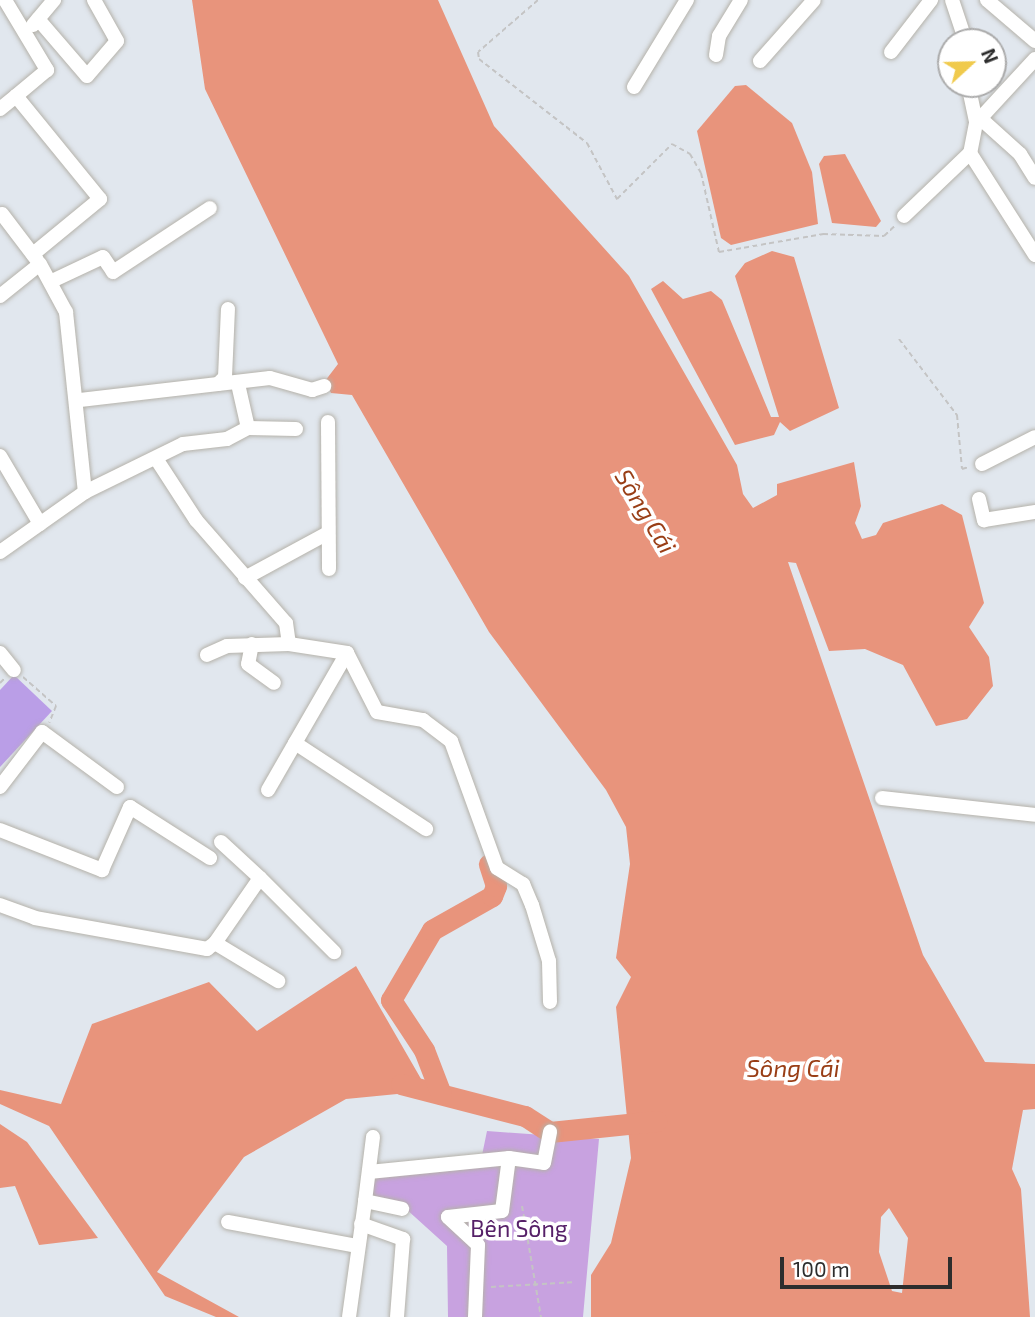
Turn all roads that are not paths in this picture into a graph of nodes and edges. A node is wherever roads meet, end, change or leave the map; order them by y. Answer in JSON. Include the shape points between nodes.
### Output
{"nodes":[{"id":1,"x":5,"y":0,"type":"edge"},
{"id":2,"x":54,"y":0,"type":"edge"},
{"id":3,"x":94,"y":0,"type":"edge"},
{"id":4,"x":687,"y":0,"type":"edge"},
{"id":5,"x":741,"y":0,"type":"edge"},
{"id":6,"x":814,"y":0,"type":"edge"},
{"id":7,"x":931,"y":0,"type":"edge"},
{"id":8,"x":951,"y":0,"type":"edge"},
{"id":9,"x":987,"y":0,"type":"edge"},
{"id":10,"x":38,"y":19,"type":"junction"},
{"id":11,"x":961,"y":28,"type":"edge"},
{"id":12,"x":25,"y":34,"type":"junction"},
{"id":13,"x":1035,"y":41,"type":"edge"},
{"id":14,"x":891,"y":52,"type":"dead end"},
{"id":15,"x":716,"y":55,"type":"dead end"},
{"id":16,"x":1035,"y":59,"type":"edge"},
{"id":17,"x":760,"y":61,"type":"dead end"},
{"id":18,"x":634,"y":87,"type":"dead end"},
{"id":19,"x":16,"y":96,"type":"junction"},
{"id":20,"x":972,"y":98,"type":"edge"},
{"id":21,"x":0,"y":109,"type":"edge"},
{"id":22,"x":978,"y":120,"type":"junction"},
{"id":23,"x":970,"y":153,"type":"junction"},
{"id":24,"x":1035,"y":178,"type":"edge"},
{"id":25,"x":210,"y":208,"type":"dead end"},
{"id":26,"x":2,"y":214,"type":"dead end"},
{"id":27,"x":904,"y":216,"type":"road end"},
{"id":28,"x":1035,"y":254,"type":"edge"},
{"id":29,"x":36,"y":259,"type":"junction"},
{"id":30,"x":52,"y":281,"type":"junction"},
{"id":31,"x":0,"y":296,"type":"edge"},
{"id":32,"x":228,"y":309,"type":"dead end"},
{"id":33,"x":218,"y":384,"type":"junction"},
{"id":34,"x":238,"y":384,"type":"junction"},
{"id":35,"x":324,"y":386,"type":"dead end"},
{"id":36,"x":80,"y":400,"type":"junction"},
{"id":37,"x":328,"y":422,"type":"dead end"},
{"id":38,"x":248,"y":428,"type":"junction"},
{"id":39,"x":296,"y":429,"type":"dead end"},
{"id":40,"x":1035,"y":437,"type":"edge"},
{"id":41,"x":0,"y":456,"type":"edge"},
{"id":42,"x":157,"y":460,"type":"junction"},
{"id":43,"x":982,"y":464,"type":"road end"},
{"id":44,"x":85,"y":492,"type":"junction"},
{"id":45,"x":979,"y":499,"type":"dead end"},
{"id":46,"x":1035,"y":512,"type":"edge"},
{"id":47,"x":40,"y":524,"type":"junction"},
{"id":48,"x":326,"y":534,"type":"junction"},
{"id":49,"x":0,"y":552,"type":"edge"},
{"id":50,"x":329,"y":569,"type":"dead end"},
{"id":51,"x":245,"y":578,"type":"junction"},
{"id":52,"x":252,"y":643,"type":"junction"},
{"id":53,"x":289,"y":644,"type":"junction"},
{"id":54,"x":0,"y":653,"type":"edge"},
{"id":55,"x":347,"y":653,"type":"junction"},
{"id":56,"x":207,"y":655,"type":"dead end"},
{"id":57,"x":14,"y":670,"type":"road end"},
{"id":58,"x":274,"y":683,"type":"dead end"},
{"id":59,"x":295,"y":743,"type":"junction"},
{"id":60,"x":0,"y":787,"type":"edge"},
{"id":61,"x":117,"y":787,"type":"dead end"},
{"id":62,"x":268,"y":790,"type":"dead end"},
{"id":63,"x":882,"y":798,"type":"dead end"},
{"id":64,"x":1035,"y":815,"type":"edge"},
{"id":65,"x":426,"y":828,"type":"dead end"},
{"id":66,"x":0,"y":830,"type":"edge"},
{"id":67,"x":221,"y":842,"type":"dead end"},
{"id":68,"x":210,"y":858,"type":"dead end"},
{"id":69,"x":260,"y":878,"type":"junction"},
{"id":70,"x":0,"y":905,"type":"edge"},
{"id":71,"x":215,"y":943,"type":"junction"},
{"id":72,"x":334,"y":952,"type":"dead end"},
{"id":73,"x":278,"y":981,"type":"dead end"},
{"id":74,"x":550,"y":1002,"type":"dead end"},
{"id":75,"x":550,"y":1132,"type":"dead end"},
{"id":76,"x":373,"y":1137,"type":"dead end"},
{"id":77,"x":509,"y":1157,"type":"junction"},
{"id":78,"x":369,"y":1171,"type":"junction"},
{"id":79,"x":365,"y":1200,"type":"junction"},
{"id":80,"x":402,"y":1209,"type":"dead end"},
{"id":81,"x":228,"y":1222,"type":"dead end"},
{"id":82,"x":361,"y":1224,"type":"junction"},
{"id":83,"x":358,"y":1246,"type":"junction"},
{"id":84,"x":349,"y":1317,"type":"edge"},
{"id":85,"x":397,"y":1317,"type":"edge"},
{"id":86,"x":475,"y":1317,"type":"edge"}],
"edges":[{"from":1,"to":12,"type":"street"},
{"from":2,"to":10,"type":"street"},
{"from":3,"to":10,"type":"street","via":[[117,41],[87,76]]},
{"from":4,"to":18,"type":"street"},
{"from":5,"to":15,"type":"street","via":[[719,36]]},
{"from":6,"to":17,"type":"street"},
{"from":7,"to":14,"type":"street"},
{"from":8,"to":11,"type":"street"},
{"from":9,"to":13,"type":"street"},
{"from":10,"to":12,"type":"street"},
{"from":12,"to":19,"type":"street","via":[[47,70]]},
{"from":16,"to":22,"type":"street"},
{"from":19,"to":21,"type":"street"},
{"from":19,"to":29,"type":"street","via":[[100,199]]},
{"from":20,"to":22,"type":"street"},
{"from":22,"to":23,"type":"street"},
{"from":22,"to":24,"type":"street","via":[[1020,154]]},
{"from":23,"to":27,"type":"street"},
{"from":23,"to":28,"type":"street"},
{"from":25,"to":30,"type":"street","via":[[113,272],[103,257]]},
{"from":26,"to":29,"type":"street"},
{"from":29,"to":30,"type":"street"},
{"from":29,"to":31,"type":"street"},
{"from":30,"to":36,"type":"street","via":[[66,312]]},
{"from":32,"to":33,"type":"street","via":[[225,377]]},
{"from":33,"to":34,"type":"street"},
{"from":33,"to":36,"type":"street"},
{"from":34,"to":35,"type":"street","via":[[270,377],[312,390]]},
{"from":34,"to":38,"type":"street"},
{"from":36,"to":44,"type":"street"},
{"from":37,"to":48,"type":"street"},
{"from":38,"to":39,"type":"street"},
{"from":38,"to":42,"type":"street","via":[[227,439],[183,444]]},
{"from":40,"to":43,"type":"street"},
{"from":41,"to":47,"type":"street"},
{"from":42,"to":44,"type":"street"},
{"from":42,"to":51,"type":"street"},
{"from":44,"to":47,"type":"street"},
{"from":45,"to":46,"type":"street","via":[[984,520]]},
{"from":47,"to":49,"type":"street"},
{"from":48,"to":50,"type":"street"},
{"from":48,"to":51,"type":"street"},
{"from":51,"to":53,"type":"street","via":[[278,606]]},
{"from":52,"to":53,"type":"street"},
{"from":52,"to":56,"type":"street"},
{"from":52,"to":58,"type":"street","via":[[248,664]]},
{"from":53,"to":55,"type":"street"},
{"from":54,"to":57,"type":"street"},
{"from":55,"to":59,"type":"street"},
{"from":55,"to":74,"type":"street","via":[[377,712],[423,720],[451,741],[497,868],[523,884],[532,905],[548,961]]},
{"from":59,"to":62,"type":"street"},
{"from":59,"to":65,"type":"street"},
{"from":60,"to":61,"type":"street","via":[[42,732]]},
{"from":63,"to":64,"type":"street"},
{"from":66,"to":68,"type":"street","via":[[102,870],[130,807]]},
{"from":67,"to":69,"type":"street"},
{"from":69,"to":71,"type":"street"},
{"from":69,"to":72,"type":"street"},
{"from":70,"to":71,"type":"street","via":[[35,918],[194,946]]},
{"from":71,"to":73,"type":"street"},
{"from":75,"to":77,"type":"street","via":[[544,1163]]},
{"from":76,"to":78,"type":"street"},
{"from":77,"to":78,"type":"street"},
{"from":77,"to":86,"type":"street","via":[[502,1211],[448,1217],[478,1245]]},
{"from":78,"to":79,"type":"street"},
{"from":79,"to":80,"type":"street"},
{"from":79,"to":82,"type":"street"},
{"from":81,"to":83,"type":"street"},
{"from":82,"to":83,"type":"street"},
{"from":82,"to":85,"type":"street","via":[[405,1245]]},
{"from":83,"to":84,"type":"street"}]}
